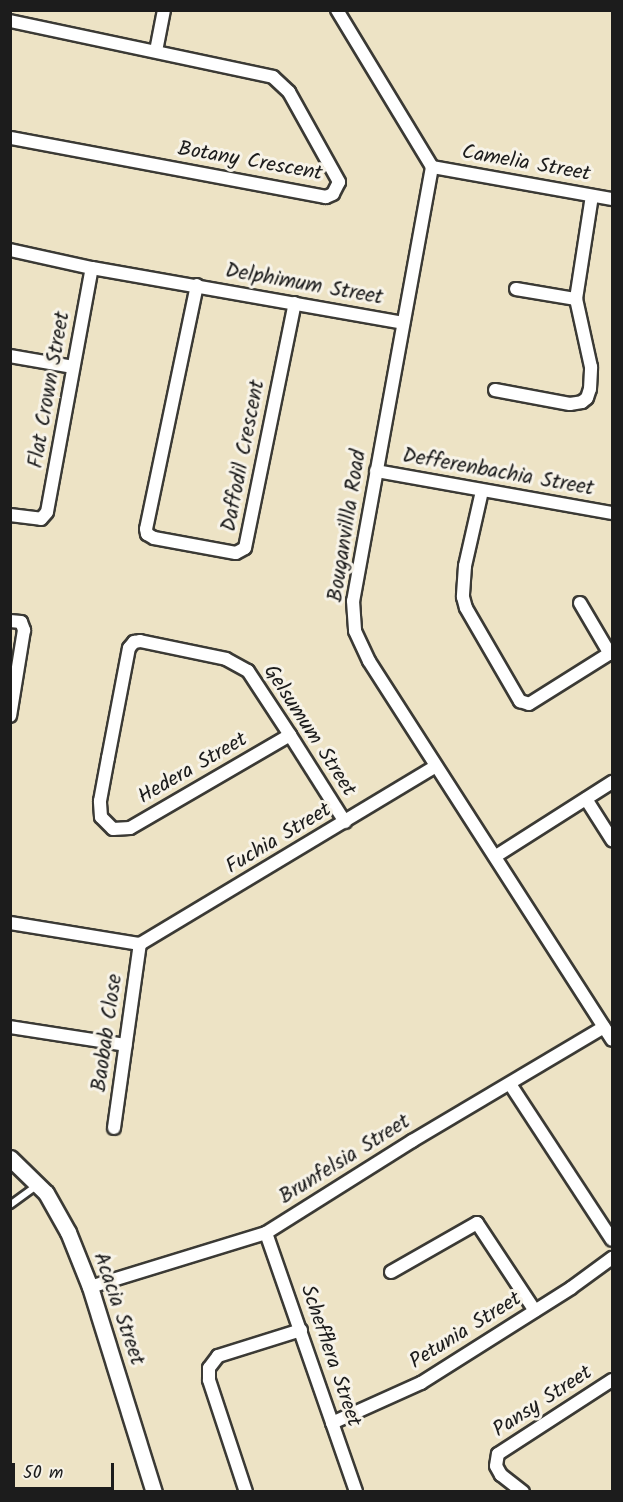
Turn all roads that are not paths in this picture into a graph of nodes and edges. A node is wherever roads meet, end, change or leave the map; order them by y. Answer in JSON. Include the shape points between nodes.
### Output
{"nodes":[{"id":1,"x":164,"y":10,"type":"edge"},
{"id":2,"x":337,"y":10,"type":"edge"},
{"id":3,"x":10,"y":21,"type":"edge"},
{"id":4,"x":156,"y":51,"type":"junction"},
{"id":5,"x":10,"y":138,"type":"edge"},
{"id":6,"x":432,"y":166,"type":"junction"},
{"id":7,"x":592,"y":196,"type":"junction"},
{"id":8,"x":612,"y":199,"type":"edge"},
{"id":9,"x":10,"y":250,"type":"edge"},
{"id":10,"x":92,"y":268,"type":"junction"},
{"id":11,"x":197,"y":285,"type":"junction"},
{"id":12,"x":516,"y":290,"type":"dead end"},
{"id":13,"x":576,"y":299,"type":"junction"},
{"id":14,"x":295,"y":303,"type":"junction"},
{"id":15,"x":403,"y":323,"type":"junction"},
{"id":16,"x":10,"y":356,"type":"edge"},
{"id":17,"x":73,"y":367,"type":"junction"},
{"id":18,"x":495,"y":390,"type":"dead end"},
{"id":19,"x":376,"y":471,"type":"junction"},
{"id":20,"x":482,"y":490,"type":"junction"},
{"id":21,"x":612,"y":513,"type":"edge"},
{"id":22,"x":10,"y":515,"type":"edge"},
{"id":23,"x":580,"y":603,"type":"dead end"},
{"id":24,"x":15,"y":621,"type":"edge"},
{"id":25,"x":611,"y":653,"type":"edge"},
{"id":26,"x":10,"y":716,"type":"edge"},
{"id":27,"x":290,"y":735,"type":"junction"},
{"id":28,"x":436,"y":766,"type":"junction"},
{"id":29,"x":612,"y":782,"type":"edge"},
{"id":30,"x":586,"y":799,"type":"junction"},
{"id":31,"x":345,"y":822,"type":"junction"},
{"id":32,"x":113,"y":829,"type":"joint"},
{"id":33,"x":612,"y":840,"type":"edge"},
{"id":34,"x":496,"y":856,"type":"junction"},
{"id":35,"x":10,"y":923,"type":"edge"},
{"id":36,"x":140,"y":944,"type":"junction"},
{"id":37,"x":10,"y":1027,"type":"edge"},
{"id":38,"x":604,"y":1027,"type":"junction"},
{"id":39,"x":612,"y":1040,"type":"edge"},
{"id":40,"x":126,"y":1045,"type":"junction"},
{"id":41,"x":510,"y":1084,"type":"junction"},
{"id":42,"x":114,"y":1128,"type":"dead end"},
{"id":43,"x":10,"y":1158,"type":"edge"},
{"id":44,"x":38,"y":1185,"type":"junction"},
{"id":45,"x":10,"y":1205,"type":"edge"},
{"id":46,"x":266,"y":1233,"type":"junction"},
{"id":47,"x":612,"y":1240,"type":"edge"},
{"id":48,"x":612,"y":1258,"type":"edge"},
{"id":49,"x":391,"y":1272,"type":"dead end"},
{"id":50,"x":90,"y":1287,"type":"junction"},
{"id":51,"x":535,"y":1311,"type":"junction"},
{"id":52,"x":301,"y":1330,"type":"junction"},
{"id":53,"x":612,"y":1380,"type":"edge"},
{"id":54,"x":333,"y":1423,"type":"junction"},
{"id":55,"x":153,"y":1491,"type":"edge"},
{"id":56,"x":246,"y":1491,"type":"edge"},
{"id":57,"x":356,"y":1491,"type":"edge"},
{"id":58,"x":523,"y":1491,"type":"edge"}],
"edges":[{"from":1,"to":4,"type":"street"},
{"from":2,"to":6,"type":"street"},
{"from":3,"to":4,"type":"street","name":"Botany Crescent"},
{"from":4,"to":5,"type":"street","name":"Botany Crescent","via":[[279,81],[337,174],[336,191],[326,197]]},
{"from":6,"to":7,"type":"street","name":"Camelia Street"},
{"from":6,"to":15,"type":"street","name":"Bouganvillla Road"},
{"from":7,"to":8,"type":"street","name":"Camelia Street"},
{"from":7,"to":13,"type":"street"},
{"from":9,"to":10,"type":"street","name":"Delphimum Street"},
{"from":10,"to":11,"type":"street","name":"Delphimum Street"},
{"from":10,"to":17,"type":"street","name":"Flat Crown Street"},
{"from":11,"to":14,"type":"street","name":"Delphimum Street"},
{"from":11,"to":14,"type":"street","name":"Daffodil Crescent","via":[[146,529],[154,538],[236,553],[245,548]]},
{"from":12,"to":13,"type":"street"},
{"from":13,"to":18,"type":"street","via":[[591,367],[587,398],[570,404]]},
{"from":14,"to":15,"type":"street","name":"Delphimum Street"},
{"from":15,"to":19,"type":"street","name":"Bouganvillla Road"},
{"from":16,"to":17,"type":"street"},
{"from":17,"to":22,"type":"street","name":"Flat Crown Street","via":[[47,513],[44,518]]},
{"from":19,"to":20,"type":"street","name":"Defferenbachia Street"},
{"from":19,"to":28,"type":"street","name":"Bouganvillla Road","via":[[353,602],[355,631],[364,653]]},
{"from":20,"to":21,"type":"street","name":"Defferenbachia Street"},
{"from":20,"to":25,"type":"street","via":[[465,566],[463,597],[518,699],[529,704]]},
{"from":23,"to":25,"type":"street"},
{"from":24,"to":26,"type":"street","via":[[24,630]]},
{"from":27,"to":31,"type":"street","name":"Gelsumum Street"},
{"from":27,"to":32,"type":"street","name":"Hedera Street","via":[[130,828]]},
{"from":27,"to":32,"type":"street","name":"Gelsumum Street","via":[[253,676],[242,666],[133,642],[100,801],[101,817]]},
{"from":28,"to":31,"type":"street","name":"Fuchia Street"},
{"from":28,"to":34,"type":"street","name":"Bouganvillla Road"},
{"from":29,"to":30,"type":"street"},
{"from":30,"to":33,"type":"street"},
{"from":30,"to":34,"type":"street"},
{"from":31,"to":36,"type":"street","name":"Fuchia Street"},
{"from":34,"to":38,"type":"street","name":"Bouganvillla Road"},
{"from":35,"to":36,"type":"street"},
{"from":36,"to":40,"type":"street","name":"Baobab Close"},
{"from":37,"to":40,"type":"street"},
{"from":38,"to":39,"type":"street","name":"Bouganvillla Road"},
{"from":38,"to":41,"type":"street","name":"Brunfelsia Street"},
{"from":40,"to":42,"type":"street","name":"Baobab Close"},
{"from":41,"to":46,"type":"street","name":"Brunfelsia Street"},
{"from":41,"to":47,"type":"street"},
{"from":43,"to":44,"type":"street","name":"Acacia Street"},
{"from":44,"to":45,"type":"lane"},
{"from":44,"to":50,"type":"street","name":"Acacia Street","via":[[60,1214]]},
{"from":46,"to":50,"type":"street","name":"Brunfelsia Street"},
{"from":46,"to":52,"type":"street","name":"Schefflera Street"},
{"from":48,"to":51,"type":"street","name":"Petunia Street"},
{"from":49,"to":51,"type":"street","via":[[477,1223]]},
{"from":50,"to":55,"type":"street","name":"Acacia Street"},
{"from":51,"to":54,"type":"street","name":"Petunia Street","via":[[405,1392]]},
{"from":52,"to":54,"type":"street","name":"Schefflera Street"},
{"from":52,"to":56,"type":"street","via":[[218,1356],[211,1362],[209,1380]]},
{"from":53,"to":58,"type":"street","name":"Pansy Street","via":[[496,1457],[501,1475]]},
{"from":54,"to":57,"type":"street","name":"Schefflera Street"}]}
